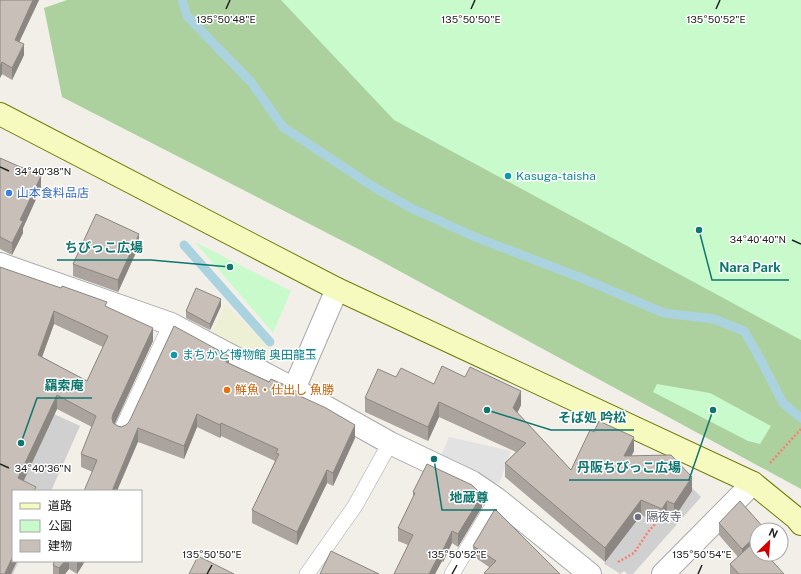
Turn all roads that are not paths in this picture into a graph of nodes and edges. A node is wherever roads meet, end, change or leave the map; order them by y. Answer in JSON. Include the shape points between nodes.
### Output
{"nodes":[{"id":1,"x":0,"y":114,"type":"edge"},
{"id":2,"x":0,"y":264,"type":"edge"},
{"id":3,"x":337,"y":289,"type":"junction"},
{"id":4,"x":171,"y":324,"type":"junction"},
{"id":5,"x":294,"y":389,"type":"junction"},
{"id":6,"x":121,"y":431,"type":"edge"},
{"id":7,"x":390,"y":443,"type":"junction"},
{"id":8,"x":753,"y":483,"type":"junction"},
{"id":9,"x":497,"y":499,"type":"junction"},
{"id":10,"x":801,"y":524,"type":"edge"},
{"id":11,"x":307,"y":574,"type":"edge"},
{"id":12,"x":452,"y":574,"type":"edge"},
{"id":13,"x":590,"y":574,"type":"edge"},
{"id":14,"x":663,"y":574,"type":"edge"}],
"edges":[{"from":1,"to":3,"type":"street"},
{"from":2,"to":4,"type":"street"},
{"from":3,"to":5,"type":"street"},
{"from":3,"to":8,"type":"street"},
{"from":4,"to":5,"type":"street"},
{"from":4,"to":6,"type":"lane"},
{"from":5,"to":7,"type":"street"},
{"from":7,"to":9,"type":"street","via":[[472,482]]},
{"from":7,"to":11,"type":"lane","via":[[355,506]]},
{"from":8,"to":10,"type":"street"},
{"from":8,"to":14,"type":"street"},
{"from":9,"to":12,"type":"lane"},
{"from":9,"to":13,"type":"street"}]}
